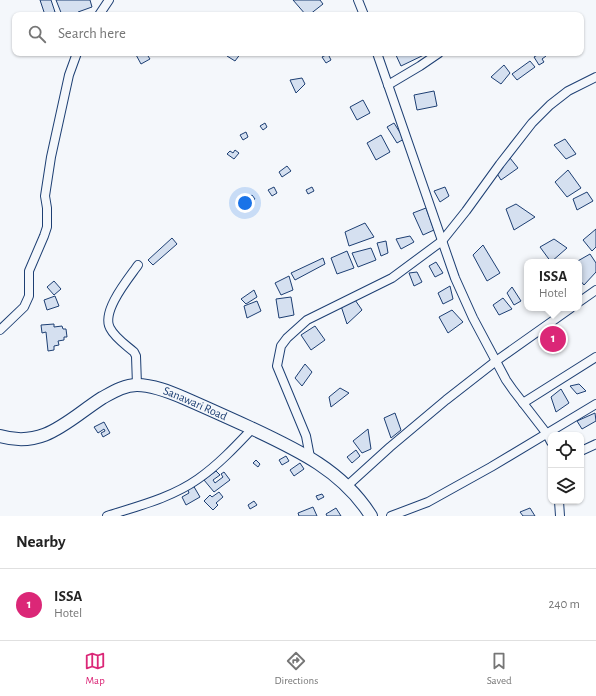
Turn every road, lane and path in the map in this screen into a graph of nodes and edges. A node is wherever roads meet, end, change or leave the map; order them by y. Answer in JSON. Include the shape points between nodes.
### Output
{"nodes":[{"id":1,"x":108,"y":0,"type":"edge"},
{"id":2,"x":358,"y":0,"type":"edge"},
{"id":3,"x":101,"y":12,"type":"edge"},
{"id":4,"x":363,"y":12,"type":"edge"},
{"id":5,"x":76,"y":56,"type":"edge"},
{"id":6,"x":378,"y":56,"type":"edge"},
{"id":7,"x":435,"y":56,"type":"edge"},
{"id":8,"x":596,"y":77,"type":"edge"},
{"id":9,"x":388,"y":85,"type":"junction"},
{"id":10,"x":442,"y":241,"type":"junction"},
{"id":11,"x":138,"y":265,"type":"dead end"},
{"id":12,"x":596,"y":290,"type":"edge"},
{"id":13,"x":582,"y":300,"type":"edge"},
{"id":14,"x":567,"y":311,"type":"edge"},
{"id":15,"x":0,"y":330,"type":"edge"},
{"id":16,"x":596,"y":357,"type":"edge"},
{"id":17,"x":496,"y":361,"type":"junction"},
{"id":18,"x":136,"y":385,"type":"junction"},
{"id":19,"x":522,"y":403,"type":"junction"},
{"id":20,"x":596,"y":404,"type":"edge"},
{"id":21,"x":252,"y":429,"type":"junction"},
{"id":22,"x":547,"y":434,"type":"junction"},
{"id":23,"x":0,"y":436,"type":"edge"},
{"id":24,"x":596,"y":444,"type":"edge"},
{"id":25,"x":584,"y":450,"type":"edge"},
{"id":26,"x":310,"y":457,"type":"junction"},
{"id":27,"x":347,"y":486,"type":"junction"},
{"id":28,"x":559,"y":504,"type":"edge"},
{"id":29,"x":368,"y":514,"type":"edge"},
{"id":30,"x":107,"y":516,"type":"edge"},
{"id":31,"x":391,"y":516,"type":"edge"},
{"id":32,"x":560,"y":516,"type":"edge"}],
"edges":[{"from":1,"to":3,"type":"street"},
{"from":2,"to":4,"type":"street"},
{"from":5,"to":15,"type":"street","via":[[69,75],[51,157],[45,196],[47,227],[29,271],[28,301]]},
{"from":6,"to":9,"type":"street"},
{"from":7,"to":9,"type":"street"},
{"from":8,"to":10,"type":"street","via":[[568,91],[532,123]]},
{"from":9,"to":10,"type":"street"},
{"from":10,"to":17,"type":"street","via":[[464,298]]},
{"from":10,"to":26,"type":"street","via":[[392,278],[307,320],[281,346],[277,366],[306,436]]},
{"from":11,"to":18,"type":"street","via":[[118,294],[108,320],[113,332],[136,356]]},
{"from":12,"to":13,"type":"street"},
{"from":14,"to":17,"type":"street"},
{"from":16,"to":19,"type":"street"},
{"from":17,"to":19,"type":"street"},
{"from":17,"to":27,"type":"street"},
{"from":18,"to":21,"type":"street","name":"Sanawari Road","via":[[172,393]]},
{"from":18,"to":23,"type":"street","name":"Sanawari Road","via":[[107,395],[45,435],[20,440]]},
{"from":19,"to":22,"type":"street"},
{"from":20,"to":22,"type":"street"},
{"from":21,"to":26,"type":"street","name":"Sanawari Road"},
{"from":21,"to":30,"type":"street","via":[[227,456],[197,480],[149,503]]},
{"from":22,"to":31,"type":"street","via":[[428,502]]},
{"from":24,"to":25,"type":"street"},
{"from":26,"to":27,"type":"street","name":"Sanawari Road"},
{"from":27,"to":29,"type":"street","name":"Sanawari Road"},
{"from":28,"to":32,"type":"street"}]}
